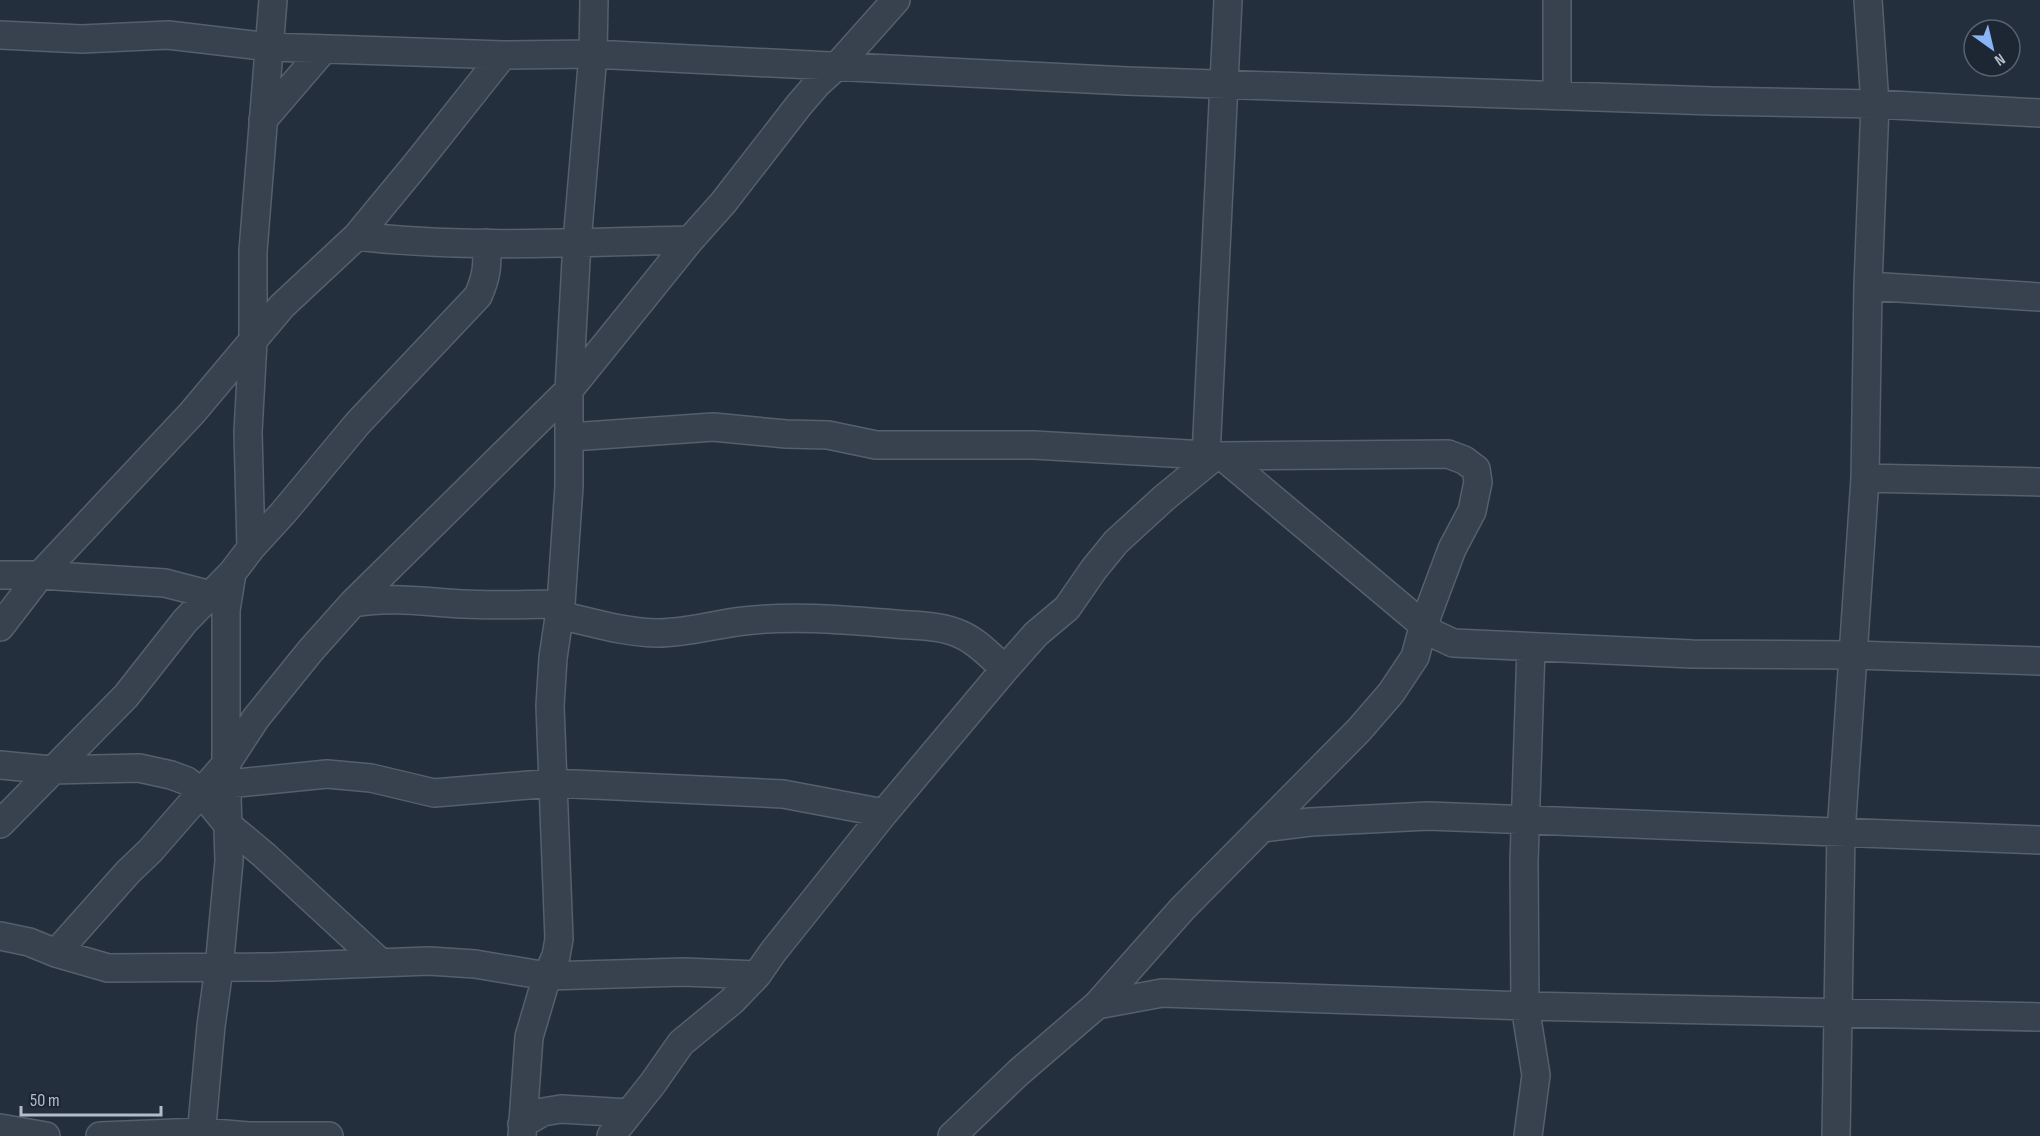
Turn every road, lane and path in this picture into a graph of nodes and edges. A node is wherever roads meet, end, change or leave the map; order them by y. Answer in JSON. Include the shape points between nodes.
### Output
{"nodes":[{"id":1,"x":273,"y":0,"type":"edge"},
{"id":2,"x":594,"y":0,"type":"edge"},
{"id":3,"x":896,"y":0,"type":"edge"},
{"id":4,"x":1228,"y":0,"type":"edge"},
{"id":5,"x":1557,"y":0,"type":"edge"},
{"id":6,"x":1868,"y":0,"type":"edge"},
{"id":7,"x":0,"y":34,"type":"edge"},
{"id":8,"x":270,"y":47,"type":"junction"},
{"id":9,"x":324,"y":49,"type":"junction"},
{"id":10,"x":593,"y":54,"type":"junction"},
{"id":11,"x":503,"y":55,"type":"junction"},
{"id":12,"x":838,"y":66,"type":"junction"},
{"id":13,"x":1224,"y":84,"type":"junction"},
{"id":14,"x":1557,"y":96,"type":"junction"},
{"id":15,"x":1875,"y":104,"type":"junction"},
{"id":16,"x":2040,"y":113,"type":"edge"},
{"id":17,"x":263,"y":120,"type":"junction"},
{"id":18,"x":357,"y":236,"type":"junction"},
{"id":19,"x":690,"y":240,"type":"junction"},
{"id":20,"x":577,"y":242,"type":"junction"},
{"id":21,"x":486,"y":243,"type":"junction"},
{"id":22,"x":1868,"y":286,"type":"junction"},
{"id":23,"x":2040,"y":297,"type":"edge"},
{"id":24,"x":253,"y":341,"type":"junction"},
{"id":25,"x":569,"y":390,"type":"junction"},
{"id":26,"x":571,"y":437,"type":"junction"},
{"id":27,"x":1214,"y":456,"type":"junction"},
{"id":28,"x":1865,"y":478,"type":"junction"},
{"id":29,"x":2040,"y":482,"type":"edge"},
{"id":30,"x":250,"y":548,"type":"junction"},
{"id":31,"x":232,"y":573,"type":"junction"},
{"id":32,"x":0,"y":575,"type":"edge"},
{"id":33,"x":40,"y":575,"type":"junction"},
{"id":34,"x":211,"y":595,"type":"junction"},
{"id":35,"x":353,"y":603,"type":"junction"},
{"id":36,"x":560,"y":610,"type":"junction"},
{"id":37,"x":1424,"y":624,"type":"junction"},
{"id":38,"x":0,"y":627,"type":"edge"},
{"id":39,"x":1453,"y":643,"type":"junction"},
{"id":40,"x":1531,"y":647,"type":"junction"},
{"id":41,"x":1853,"y":656,"type":"junction"},
{"id":42,"x":1415,"y":657,"type":"junction"},
{"id":43,"x":2040,"y":661,"type":"edge"},
{"id":44,"x":1005,"y":669,"type":"junction"},
{"id":45,"x":0,"y":765,"type":"edge"},
{"id":46,"x":51,"y":770,"type":"junction"},
{"id":47,"x":227,"y":774,"type":"junction"},
{"id":48,"x":553,"y":783,"type":"junction"},
{"id":49,"x":201,"y":792,"type":"junction"},
{"id":50,"x":884,"y":813,"type":"junction"},
{"id":51,"x":1526,"y":819,"type":"junction"},
{"id":52,"x":0,"y":824,"type":"edge"},
{"id":53,"x":228,"y":825,"type":"junction"},
{"id":54,"x":1263,"y":828,"type":"junction"},
{"id":55,"x":1841,"y":832,"type":"junction"},
{"id":56,"x":2040,"y":840,"type":"edge"},
{"id":57,"x":0,"y":936,"type":"edge"},
{"id":58,"x":56,"y":953,"type":"junction"},
{"id":59,"x":380,"y":962,"type":"junction"},
{"id":60,"x":219,"y":968,"type":"junction"},
{"id":61,"x":757,"y":975,"type":"junction"},
{"id":62,"x":547,"y":976,"type":"junction"},
{"id":63,"x":1096,"y":1005,"type":"junction"},
{"id":64,"x":1525,"y":1006,"type":"junction"},
{"id":65,"x":1838,"y":1011,"type":"junction"},
{"id":66,"x":2040,"y":1017,"type":"edge"},
{"id":67,"x":629,"y":1113,"type":"junction"},
{"id":68,"x":0,"y":1128,"type":"edge"},
{"id":69,"x":522,"y":1130,"type":"edge"},
{"id":70,"x":201,"y":1134,"type":"edge"},
{"id":71,"x":46,"y":1136,"type":"edge"},
{"id":72,"x":100,"y":1136,"type":"edge"},
{"id":73,"x":329,"y":1136,"type":"edge"},
{"id":74,"x":611,"y":1136,"type":"edge"},
{"id":75,"x":952,"y":1136,"type":"edge"},
{"id":76,"x":1528,"y":1136,"type":"edge"},
{"id":77,"x":1836,"y":1136,"type":"edge"}],
"edges":[{"from":1,"to":8,"type":"street"},
{"from":2,"to":10,"type":"street"},
{"from":3,"to":12,"type":"street"},
{"from":4,"to":13,"type":"street"},
{"from":5,"to":14,"type":"street"},
{"from":6,"to":15,"type":"street"},
{"from":7,"to":8,"type":"street","via":[[82,39],[168,34]]},
{"from":8,"to":9,"type":"street"},
{"from":8,"to":17,"type":"street"},
{"from":9,"to":11,"type":"street"},
{"from":9,"to":17,"type":"street"},
{"from":10,"to":11,"type":"street"},
{"from":10,"to":12,"type":"street"},
{"from":10,"to":20,"type":"street"},
{"from":11,"to":18,"type":"street"},
{"from":12,"to":13,"type":"street"},
{"from":12,"to":19,"type":"street","via":[[818,82]]},
{"from":13,"to":14,"type":"street"},
{"from":13,"to":27,"type":"street"},
{"from":14,"to":15,"type":"street"},
{"from":15,"to":16,"type":"street"},
{"from":15,"to":22,"type":"street"},
{"from":17,"to":24,"type":"street","via":[[253,251]]},
{"from":18,"to":21,"type":"street"},
{"from":18,"to":24,"type":"street","via":[[282,306]]},
{"from":19,"to":20,"type":"street"},
{"from":19,"to":25,"type":"street"},
{"from":20,"to":21,"type":"street"},
{"from":20,"to":25,"type":"street"},
{"from":21,"to":30,"type":"street","via":[[488,263],[478,296],[358,423]]},
{"from":22,"to":23,"type":"street"},
{"from":22,"to":28,"type":"street"},
{"from":24,"to":30,"type":"street","via":[[248,432]]},
{"from":24,"to":33,"type":"street"},
{"from":25,"to":26,"type":"street"},
{"from":25,"to":35,"type":"street"},
{"from":26,"to":27,"type":"street","via":[[713,427],[828,435],[876,445],[1034,445]]},
{"from":26,"to":36,"type":"street"},
{"from":27,"to":37,"type":"street"},
{"from":27,"to":37,"type":"street","via":[[1448,454],[1476,469],[1478,482],[1472,511],[1452,549]]},
{"from":27,"to":44,"type":"street","via":[[1121,537],[1067,608],[1036,634]]},
{"from":28,"to":29,"type":"street"},
{"from":28,"to":41,"type":"street"},
{"from":30,"to":31,"type":"street"},
{"from":31,"to":34,"type":"street"},
{"from":31,"to":47,"type":"street","via":[[226,610]]},
{"from":32,"to":33,"type":"street"},
{"from":33,"to":34,"type":"street","via":[[165,584]]},
{"from":33,"to":38,"type":"street"},
{"from":34,"to":46,"type":"street","via":[[185,621],[126,696]]},
{"from":35,"to":36,"type":"street","via":[[378,598],[408,599]]},
{"from":35,"to":47,"type":"street","via":[[256,718]]},
{"from":36,"to":44,"type":"street","via":[[621,629],[655,633],[790,619],[944,629],[964,635]]},
{"from":36,"to":48,"type":"street","via":[[550,706]]},
{"from":37,"to":39,"type":"street"},
{"from":37,"to":42,"type":"street"},
{"from":39,"to":40,"type":"street"},
{"from":39,"to":42,"type":"street"},
{"from":40,"to":41,"type":"street"},
{"from":40,"to":51,"type":"street"},
{"from":41,"to":43,"type":"street"},
{"from":41,"to":55,"type":"street"},
{"from":42,"to":54,"type":"street","via":[[1371,717]]},
{"from":44,"to":50,"type":"street"},
{"from":45,"to":46,"type":"street"},
{"from":46,"to":49,"type":"street","via":[[139,768],[187,781]]},
{"from":46,"to":52,"type":"street"},
{"from":47,"to":48,"type":"street","via":[[370,778],[434,794]]},
{"from":47,"to":49,"type":"street"},
{"from":47,"to":53,"type":"street"},
{"from":48,"to":50,"type":"street","via":[[783,794]]},
{"from":48,"to":62,"type":"street","via":[[559,939]]},
{"from":49,"to":53,"type":"street"},
{"from":49,"to":58,"type":"street"},
{"from":50,"to":61,"type":"street"},
{"from":51,"to":54,"type":"street","via":[[1428,816]]},
{"from":51,"to":55,"type":"street"},
{"from":51,"to":64,"type":"street"},
{"from":53,"to":59,"type":"street"},
{"from":53,"to":60,"type":"street","via":[[229,861]]},
{"from":54,"to":63,"type":"street","via":[[1182,909]]},
{"from":55,"to":56,"type":"street"},
{"from":55,"to":65,"type":"street"},
{"from":57,"to":58,"type":"street"},
{"from":58,"to":60,"type":"street","via":[[108,968]]},
{"from":59,"to":60,"type":"street"},
{"from":59,"to":62,"type":"street","via":[[463,963]]},
{"from":60,"to":70,"type":"street"},
{"from":61,"to":62,"type":"street","via":[[684,972]]},
{"from":61,"to":67,"type":"street","via":[[681,1043]]},
{"from":62,"to":69,"type":"street","via":[[529,1037]]},
{"from":63,"to":64,"type":"street","via":[[1162,993]]},
{"from":63,"to":75,"type":"street"},
{"from":64,"to":65,"type":"street"},
{"from":64,"to":76,"type":"street","via":[[1536,1076]]},
{"from":65,"to":66,"type":"street"},
{"from":65,"to":77,"type":"street"},
{"from":67,"to":69,"type":"street","via":[[561,1109],[543,1112]]},
{"from":67,"to":74,"type":"street"},
{"from":68,"to":71,"type":"street"},
{"from":70,"to":72,"type":"street"},
{"from":70,"to":73,"type":"street"}]}
